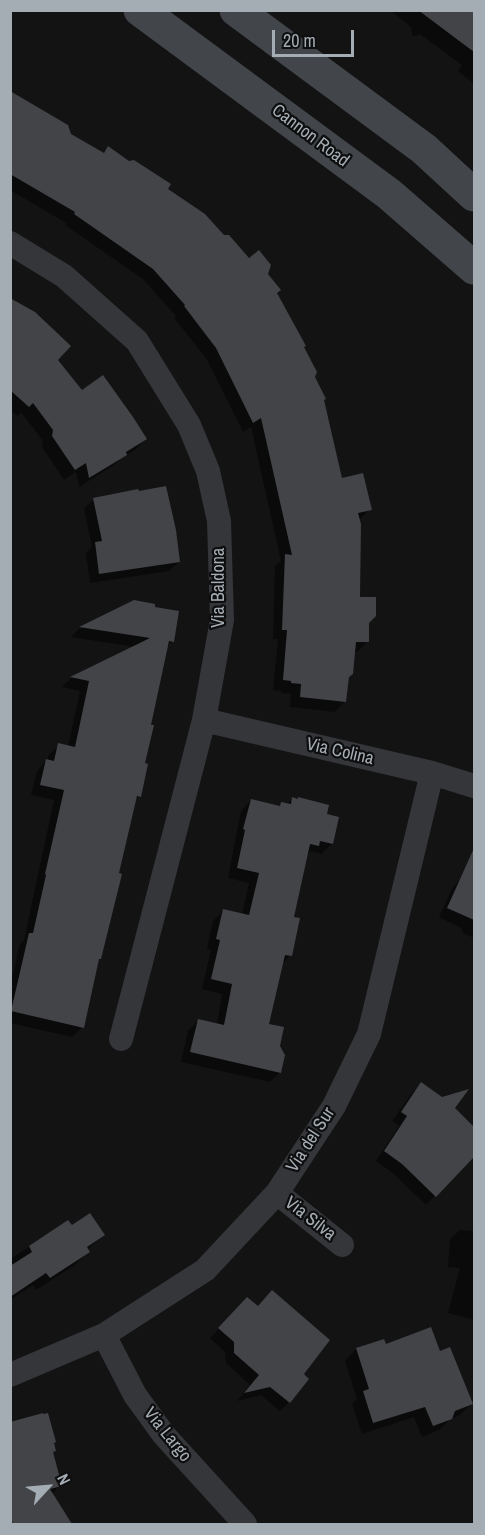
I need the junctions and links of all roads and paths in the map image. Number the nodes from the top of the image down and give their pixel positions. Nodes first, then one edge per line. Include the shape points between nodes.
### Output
1 (140, 10) edge
2 (236, 10) edge
3 (474, 195) edge
4 (10, 243) edge
5 (474, 268) edge
6 (204, 720) junction
7 (432, 773) junction
8 (474, 786) edge
9 (121, 1039) dead end
10 (277, 1193) junction
11 (342, 1245) dead end
12 (104, 1335) junction
13 (10, 1375) edge
14 (245, 1524) edge

1 - 5 main road, Cannon Road via 388,195
2 - 3 main road via 424,149
4 - 6 street, Via Baldona via 64,276 136,341 189,425 208,471 219,521 222,620
6 - 7 street, Via Colina
6 - 9 street, Via Baldona
7 - 8 street, Via Colina
7 - 10 street, Via del Sur via 369,1034 334,1106
10 - 11 street, Via Silva
10 - 12 street, Via del Sur via 205,1270
12 - 13 street, Via del Sur
12 - 14 street, Via Largo via 135,1395 164,1435

